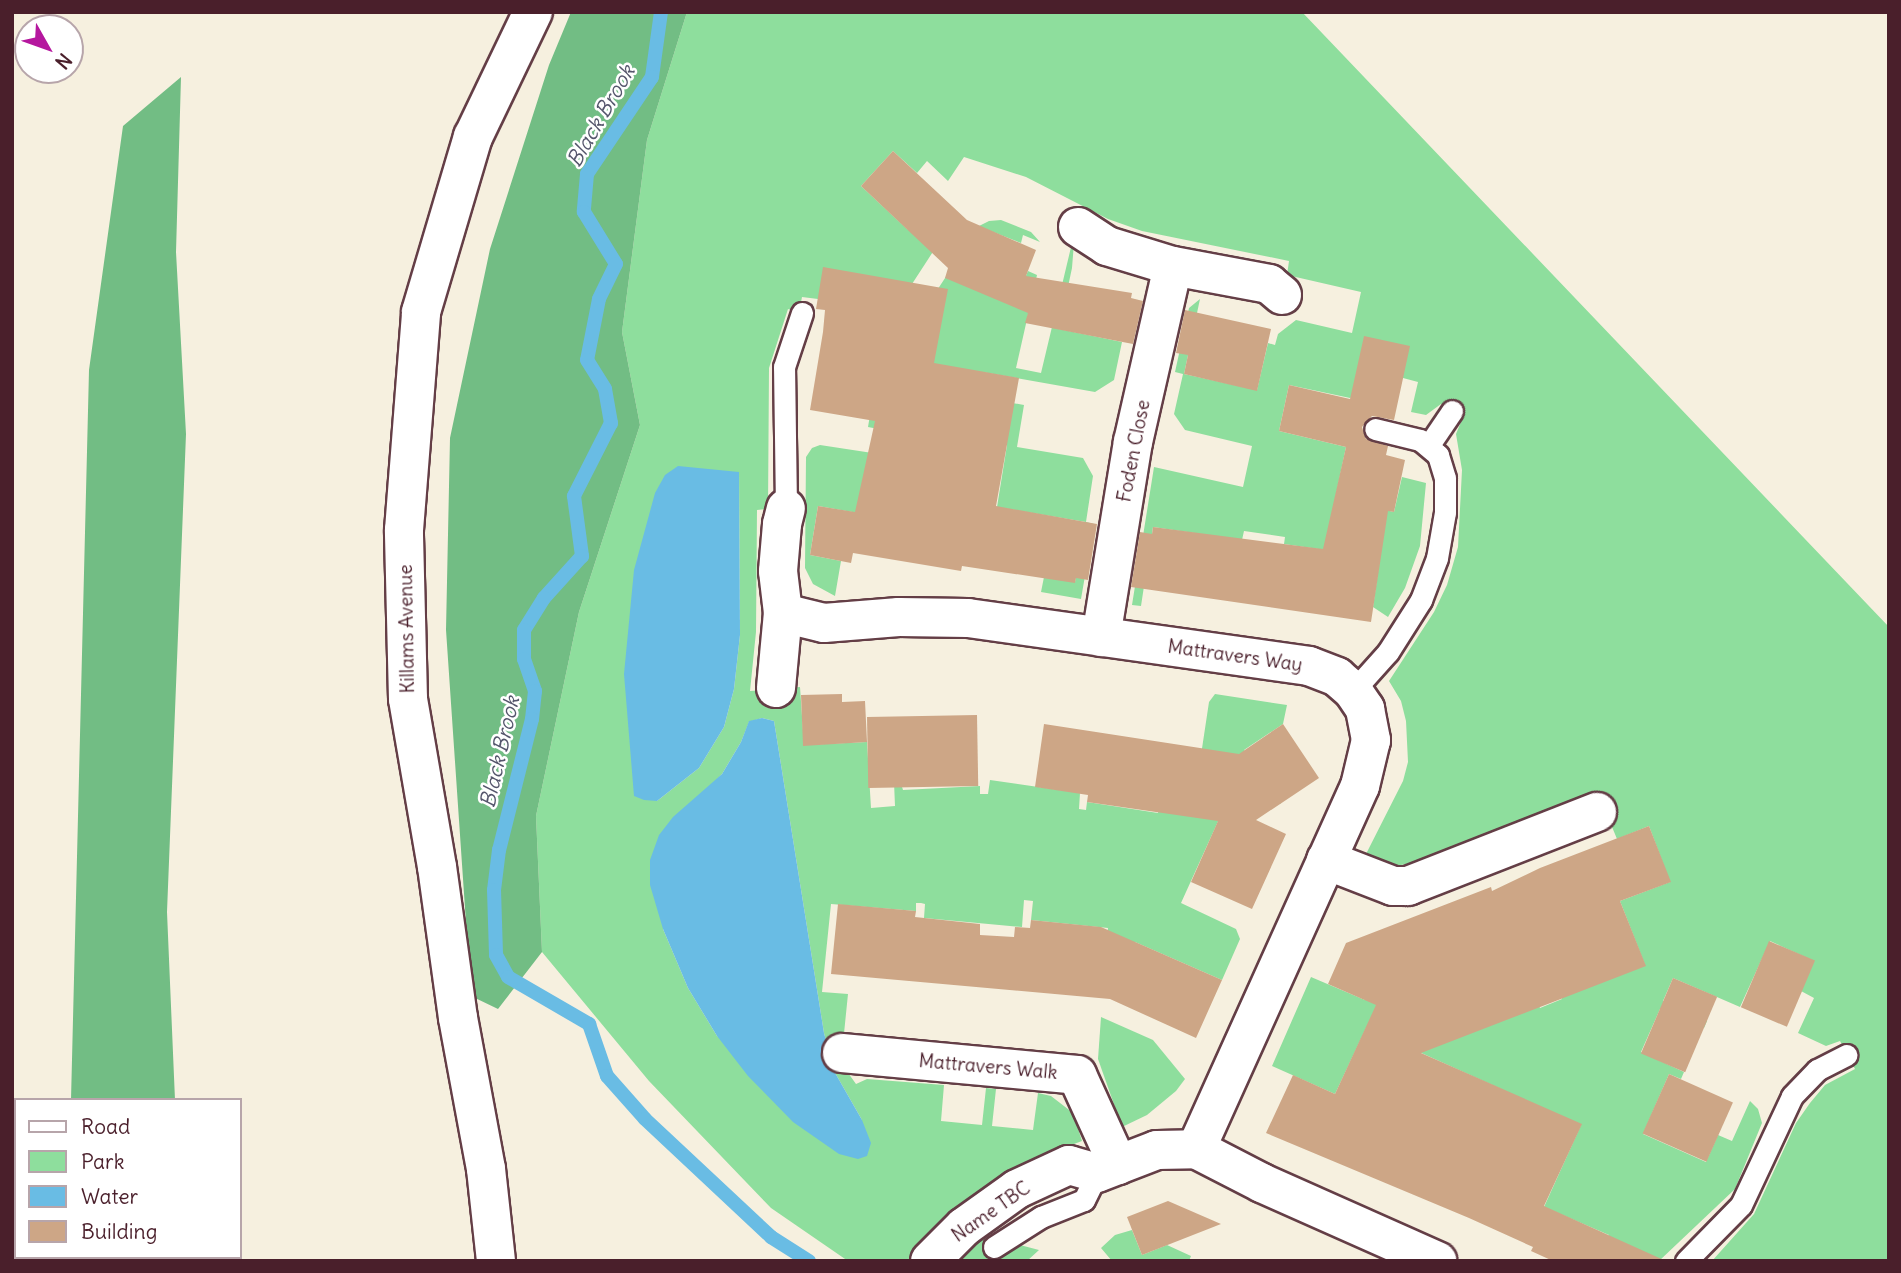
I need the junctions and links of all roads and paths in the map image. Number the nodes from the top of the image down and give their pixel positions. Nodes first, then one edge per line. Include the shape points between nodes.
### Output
1 (533, 12) edge
2 (1078, 228) dead end
3 (1173, 266) junction
4 (1282, 295) dead end
5 (802, 313) dead end
6 (1452, 411) dead end
7 (1375, 429) dead end
8 (1429, 445) junction
9 (786, 508) joint
10 (783, 613) junction
11 (1101, 637) junction
12 (776, 688) dead end
13 (1353, 691) junction
14 (1597, 812) dead end
15 (1326, 860) junction
16 (842, 1053) dead end
17 (1846, 1055) dead end
18 (1196, 1149) junction
19 (1107, 1169) junction
20 (994, 1247) dead end
21 (496, 1261) edge
22 (930, 1261) edge
23 (1437, 1261) edge
24 (1686, 1261) edge

1 - 21 street, Killams Avenue via 473,137 421,312 404,530 408,699 486,1169
2 - 3 street via 1107,246
3 - 4 street via 1269,284
3 - 11 street, Foden Close via 1133,442
5 - 9 lane via 784,367
6 - 8 lane
7 - 8 lane
8 - 13 lane via 1438,455 1445,478 1437,558 1412,616
9 - 10 street via 778,571
10 - 11 street, Mattravers Way via 824,624 955,616
10 - 12 street
11 - 13 street, Mattravers Way via 1309,666 1337,677
13 - 15 street, Mattravers Way via 1369,722 1368,760
14 - 15 street via 1408,886 1392,886
15 - 18 street, Mattravers Way
16 - 19 street, Mattravers Walk via 1077,1075
17 - 24 lane via 1817,1070 1792,1096 1741,1205
18 - 19 street via 1157,1150
18 - 23 street
19 - 20 lane via 1084,1200 1041,1217
19 - 22 street, Name TBC via 1069,1165 1017,1189 964,1227

